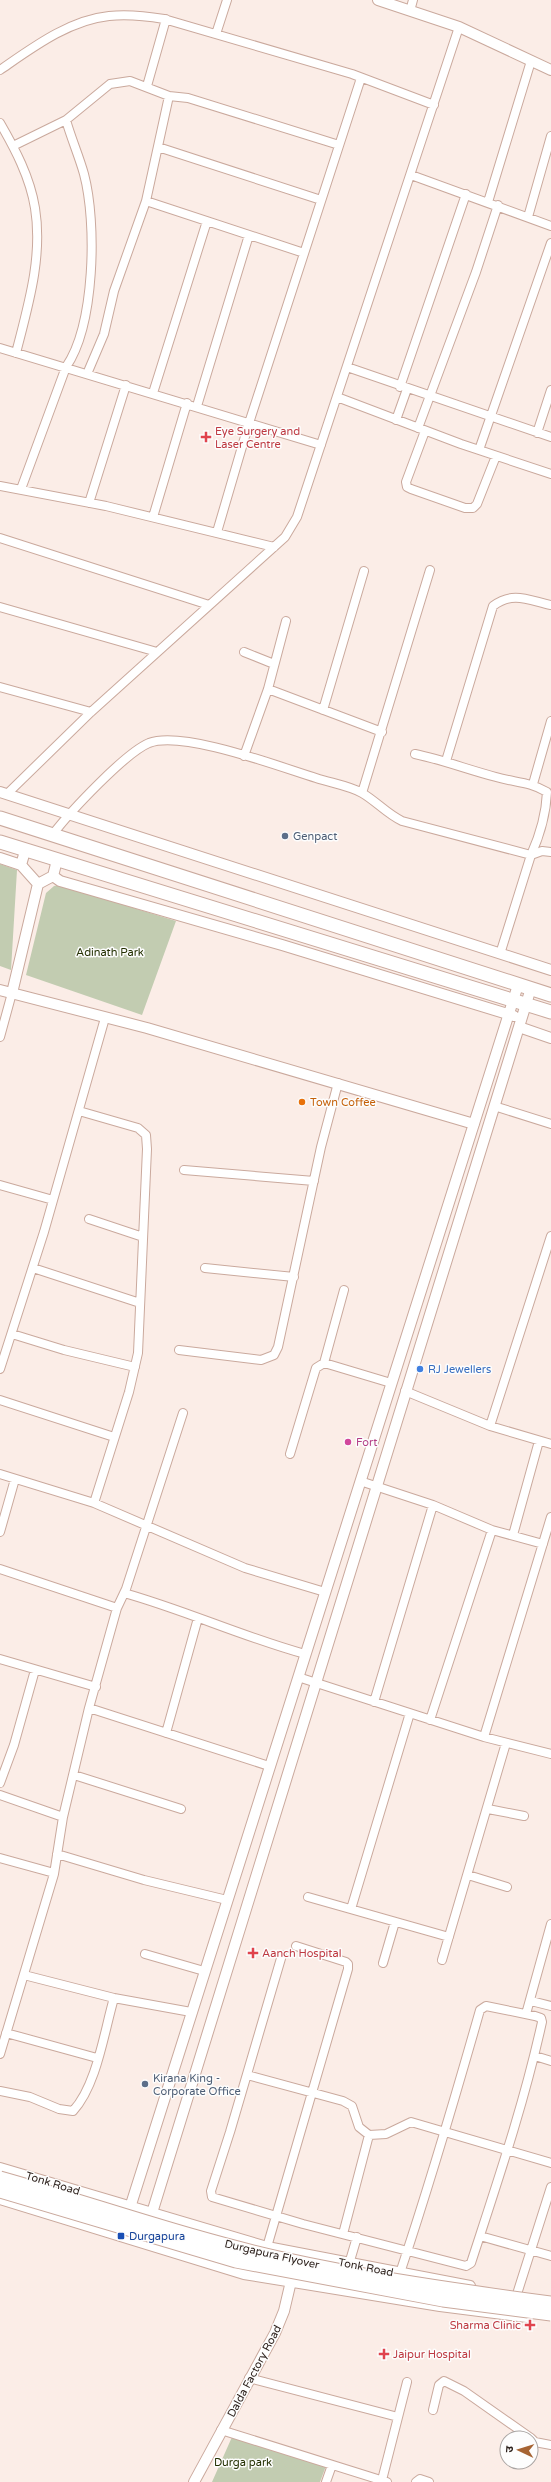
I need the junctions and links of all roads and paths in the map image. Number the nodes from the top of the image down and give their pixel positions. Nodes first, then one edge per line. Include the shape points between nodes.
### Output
1 (227, 0) edge
2 (378, 0) edge
3 (413, 0) edge
4 (410, 10) junction
5 (166, 20) junction
6 (458, 27) junction
7 (216, 34) junction
8 (531, 61) junction
9 (550, 67) edge
10 (0, 70) edge
11 (360, 78) junction
12 (147, 86) junction
13 (170, 96) junction
14 (434, 106) junction
15 (66, 120) junction
16 (0, 123) edge
17 (551, 136) edge
18 (339, 145) junction
19 (13, 146) junction
20 (158, 147) junction
21 (411, 175) junction
22 (466, 194) junction
23 (321, 200) junction
24 (146, 201) junction
25 (488, 202) junction
26 (498, 205) junction
27 (528, 217) junction
28 (207, 221) junction
29 (551, 226) edge
30 (249, 235) junction
31 (551, 243) edge
32 (304, 253) junction
33 (0, 348) edge
34 (16, 353) junction
35 (66, 367) junction
36 (347, 367) junction
37 (87, 374) junction
38 (126, 385) junction
39 (403, 388) junction
40 (551, 390) edge
41 (153, 393) junction
42 (430, 394) junction
43 (337, 397) junction
44 (187, 403) junction
45 (197, 406) junction
46 (490, 418) junction
47 (396, 420) junction
48 (249, 423) junction
49 (421, 429) junction
50 (537, 433) junction
51 (551, 437) edge
52 (321, 445) junction
53 (479, 450) junction
54 (496, 456) junction
55 (551, 474) edge
56 (0, 486) edge
57 (21, 489) junction
58 (89, 503) junction
59 (153, 517) junction
60 (217, 532) junction
61 (0, 538) edge
62 (274, 547) junction
63 (430, 570) dead end
64 (364, 572) dead end
65 (209, 605) junction
66 (551, 606) edge
67 (0, 607) edge
68 (286, 621) dead end
69 (157, 652) junction
70 (244, 652) dead end
71 (274, 664) junction
72 (0, 687) edge
73 (268, 689) junction
74 (323, 710) junction
75 (91, 712) junction
76 (551, 721) edge
77 (382, 732) junction
78 (415, 754) dead end
79 (244, 756) junction
80 (446, 761) junction
81 (534, 784) junction
82 (3, 793) edge
83 (362, 793) junction
84 (69, 813) junction
85 (0, 818) edge
86 (53, 834) junction
87 (0, 842) edge
88 (26, 851) junction
89 (551, 852) edge
90 (530, 855) junction
91 (2, 858) edge
92 (57, 860) junction
93 (21, 865) junction
94 (53, 876) junction
95 (38, 884) junction
96 (500, 954) junction
97 (551, 970) edge
98 (524, 986) junction
99 (0, 990) edge
100 (12, 993) junction
101 (551, 995) edge
102 (513, 1000) junction
103 (526, 1004) junction
104 (551, 1012) edge
105 (509, 1014) junction
106 (105, 1018) junction
107 (520, 1023) junction
108 (0, 1037) edge
109 (551, 1038) edge
110 (338, 1083) junction
111 (494, 1106) junction
112 (79, 1111) junction
113 (474, 1124) junction
114 (551, 1124) edge
115 (184, 1170) dead end
116 (314, 1182) junction
117 (0, 1185) edge
118 (53, 1200) junction
119 (89, 1219) dead end
120 (551, 1236) edge
121 (143, 1237) junction
122 (33, 1268) junction
123 (205, 1268) dead end
124 (294, 1277) junction
125 (344, 1290) dead end
126 (140, 1303) junction
127 (12, 1334) junction
128 (179, 1350) dead end
129 (324, 1363) junction
130 (135, 1367) junction
131 (0, 1369) edge
132 (391, 1383) junction
133 (406, 1391) junction
134 (0, 1400) edge
135 (182, 1413) dead end
136 (490, 1426) junction
137 (114, 1437) junction
138 (539, 1441) junction
139 (551, 1444) edge
140 (290, 1454) dead end
141 (0, 1474) edge
142 (15, 1479) junction
143 (360, 1481) junction
144 (376, 1487) junction
145 (94, 1503) junction
146 (433, 1505) junction
147 (551, 1517) edge
148 (147, 1525) junction
149 (492, 1530) junction
150 (0, 1532) edge
151 (513, 1535) junction
152 (544, 1544) junction
153 (0, 1569) edge
154 (325, 1592) junction
155 (124, 1593) junction
156 (116, 1608) junction
157 (198, 1618) junction
158 (305, 1654) junction
159 (0, 1659) edge
160 (35, 1670) junction
161 (298, 1677) junction
162 (315, 1683) junction
163 (96, 1687) junction
164 (374, 1702) junction
165 (89, 1708) junction
166 (410, 1713) junction
167 (430, 1720) junction
168 (166, 1733) junction
169 (484, 1737) junction
170 (506, 1743) junction
171 (551, 1754) edge
172 (269, 1766) junction
173 (74, 1775) junction
174 (0, 1783) edge
175 (0, 1795) edge
176 (182, 1809) dead end
177 (488, 1809) junction
178 (524, 1816) dead end
179 (63, 1817) junction
180 (57, 1854) junction
181 (0, 1858) edge
182 (54, 1873) junction
183 (468, 1875) junction
184 (507, 1887) dead end
185 (308, 1897) dead end
186 (227, 1900) junction
187 (351, 1909) junction
188 (395, 1922) junction
189 (551, 1924) edge
190 (449, 1937) junction
191 (296, 1946) dead end
192 (146, 1954) dead end
193 (282, 1955) dead end
194 (442, 1960) dead end
195 (383, 1963) dead end
196 (204, 1971) junction
197 (24, 1975) junction
198 (114, 1998) junction
199 (530, 2001) junction
200 (551, 2006) edge
201 (191, 2012) junction
202 (526, 2014) junction
203 (6, 2032) junction
204 (0, 2054) edge
205 (535, 2056) junction
206 (97, 2058) junction
207 (551, 2060) edge
208 (247, 2075) junction
209 (0, 2091) edge
210 (312, 2092) junction
211 (445, 2133) junction
212 (369, 2135) junction
213 (508, 2151) junction
214 (551, 2163) edge
215 (0, 2168) edge
216 (0, 2178) edge
217 (551, 2187) edge
218 (0, 2191) edge
219 (0, 2199) edge
220 (129, 2206) junction
221 (150, 2213) junction
222 (276, 2215) junction
223 (343, 2234) junction
224 (121, 2236) junction
225 (480, 2236) junction
226 (357, 2237) junction
227 (143, 2242) junction
228 (267, 2247) junction
229 (408, 2250) junction
230 (531, 2251) junction
231 (297, 2253) junction
232 (551, 2256) edge
233 (349, 2264) junction
234 (400, 2273) junction
235 (291, 2283) junction
236 (517, 2294) junction
237 (551, 2298) edge
238 (551, 2303) edge
239 (551, 2314) edge
240 (551, 2320) edge
241 (249, 2378) junction
242 (407, 2382) dead end
243 (433, 2410) dead end
244 (398, 2416) junction
245 (221, 2430) junction
246 (520, 2430) edge
247 (539, 2443) edge
248 (551, 2445) edge
249 (332, 2465) junction
250 (385, 2481) edge
251 (194, 2482) edge
252 (326, 2482) edge
253 (416, 2482) edge
254 (429, 2482) edge

1 - 7 street
2 - 4 street
3 - 4 street
4 - 6 street
5 - 7 street
5 - 10 street via 134,15 108,16 74,26 34,47
5 - 12 street
6 - 8 street
6 - 14 street
7 - 11 street
8 - 9 street
8 - 25 street
11 - 14 street
11 - 18 street
12 - 13 street
12 - 15 street via 130,81 110,84
13 - 18 street via 188,98
13 - 20 street
14 - 21 street
15 - 19 street
15 - 35 street via 84,174 89,201 91,258 88,296 81,328 73,356
16 - 19 street
17 - 27 street
18 - 23 street
19 - 34 street via 29,185 35,208 37,253 33,284
20 - 23 street
20 - 24 street
21 - 22 street
21 - 36 street
22 - 25 street
22 - 39 street
23 - 32 street
24 - 28 street
24 - 37 street via 114,291 104,334
25 - 26 street
26 - 27 street
26 - 42 street
27 - 29 street
28 - 30 street
28 - 41 street
30 - 32 street
30 - 45 street
31 - 46 street
32 - 48 street
33 - 34 street
34 - 35 street
35 - 37 street
35 - 57 street
36 - 39 street
36 - 43 street
37 - 38 street
38 - 41 street
38 - 58 street
39 - 42 street
39 - 47 street
40 - 50 street
41 - 44 street
42 - 46 street
42 - 49 street
43 - 47 street
43 - 52 street
44 - 45 street
44 - 59 street
45 - 48 street
46 - 50 street
46 - 53 street
47 - 49 street
48 - 52 street
48 - 60 street
49 - 53 street
49 - 54 street via 406,482 407,487 411,489 465,508 473,508 477,504
50 - 51 street
52 - 62 street via 297,517 285,537
53 - 54 street
54 - 55 street
56 - 57 street
57 - 58 street
58 - 59 street
59 - 60 street
60 - 62 street
61 - 65 street
62 - 65 street
63 - 77 street
64 - 74 street
65 - 69 street
66 - 80 street via 514,596 503,598 493,606
67 - 69 street
68 - 71 street
69 - 75 street
70 - 71 street
71 - 73 street
72 - 75 street
73 - 74 street
73 - 79 street
74 - 77 street
75 - 82 street
76 - 81 street
77 - 83 street
78 - 80 street
79 - 83 street
79 - 84 street via 182,742 164,740 150,743 136,751
80 - 81 street via 498,778
81 - 90 street via 547,792 539,838
82 - 84 street
83 - 90 street via 388,814 402,821
84 - 86 street
84 - 96 street
85 - 86 main road
86 - 98 main road
87 - 88 main road
88 - 92 main road
88 - 93 street
89 - 90 street via 542,851
90 - 96 street
91 - 93 street
92 - 94 street
92 - 102 main road
93 - 95 street
94 - 95 street
94 - 105 street via 60,881
95 - 100 street
96 - 97 street
98 - 101 main road
98 - 102 street
98 - 103 street
99 - 100 street
100 - 106 street
100 - 108 street
102 - 103 main road
102 - 105 street
103 - 104 main road
103 - 107 street
105 - 107 street
105 - 113 street
106 - 110 street
106 - 112 street
107 - 109 street
107 - 111 street
110 - 113 street
110 - 116 street
111 - 114 street
111 - 133 street
112 - 118 street
112 - 121 street via 138,1128 146,1135
113 - 132 street
115 - 116 street
116 - 124 street
117 - 118 street
118 - 122 street
119 - 121 street
120 - 136 street
121 - 126 street
122 - 126 street
122 - 127 street
123 - 124 street
124 - 128 street via 274,1355 261,1360
125 - 129 street
126 - 130 street
127 - 130 street
127 - 131 street
129 - 132 street
129 - 140 street via 316,1368 309,1385
130 - 137 street
132 - 143 street
133 - 136 street
133 - 144 street
134 - 137 street
135 - 148 street
136 - 138 street
137 - 145 street
138 - 139 street
138 - 151 street
141 - 142 street
142 - 145 street
142 - 150 street
143 - 144 street
143 - 154 street
144 - 146 street
144 - 162 street
145 - 148 street
146 - 149 street
146 - 164 street
147 - 152 street
148 - 154 street via 245,1568
148 - 155 street
149 - 151 street
149 - 167 street
151 - 152 street
152 - 169 street
153 - 156 street
154 - 158 street
155 - 156 street
155 - 157 street via 160,1602
156 - 163 street
157 - 158 street
157 - 168 street
158 - 161 street
159 - 160 street
160 - 163 street
160 - 174 street via 14,1745
161 - 162 street
161 - 172 street
162 - 164 street
162 - 221 street
163 - 165 street
164 - 166 street
165 - 168 street
165 - 173 street
166 - 167 street
166 - 187 street
167 - 169 street
168 - 172 street
169 - 170 street
170 - 171 street
170 - 177 street
172 - 186 street
173 - 176 street
173 - 179 street
175 - 179 street
177 - 178 street
177 - 183 street
179 - 180 street
180 - 182 street
180 - 186 street via 144,1880
181 - 182 street
182 - 197 street
183 - 184 street
183 - 190 street
185 - 187 street
186 - 196 street
187 - 188 street
188 - 190 street
188 - 195 street
189 - 199 street
190 - 194 street
191 - 210 street via 348,1964
192 - 196 street
193 - 208 street
196 - 201 street
197 - 198 street
197 - 203 street
198 - 201 street
198 - 206 street
199 - 200 street
199 - 202 street
201 - 220 street
202 - 205 street via 541,2018 542,2022
202 - 211 street via 486,2006 480,2010
203 - 204 street
203 - 206 street
205 - 207 street
205 - 213 street
206 - 209 street via 83,2101 73,2111 59,2109 30,2097
208 - 210 street
208 - 222 street via 211,2195 217,2199
210 - 212 street via 352,2106 359,2127
210 - 222 street
211 - 212 street via 411,2122 386,2134
211 - 213 street
211 - 229 street
212 - 223 street
213 - 214 street
213 - 225 street
215 - 220 street, Tonk Road
216 - 238 main road, Durgapura Flyover, bridge via 279,2258 410,2283
217 - 230 street
218 - 239 main road, Durgapura Flyover, bridge via 236,2261 421,2296
219 - 224 street
220 - 221 street, Tonk Road
220 - 224 street
221 - 227 street
221 - 228 street, Tonk Road
222 - 223 street
222 - 228 street
223 - 226 street
224 - 227 street
225 - 229 street via 471,2263 466,2266
225 - 230 street
226 - 229 street
226 - 233 street
227 - 235 street via 210,2265
228 - 231 street, Tonk Road
229 - 234 street
230 - 232 street
230 - 236 street
231 - 233 street, Tonk Road
231 - 235 street, Dalda Factory Road
233 - 234 street, Tonk Road
234 - 236 street, Tonk Road
235 - 240 street
235 - 241 street, Dalda Factory Road via 276,2333
236 - 237 street, Tonk Road
241 - 244 street
241 - 245 street, Dalda Factory Road
242 - 244 street
243 - 246 street via 438,2385 444,2381 464,2391
244 - 250 street
245 - 249 street
245 - 251 street, Dalda Factory Road
247 - 248 street
249 - 250 street
249 - 252 street
253 - 254 street via 420,2479

